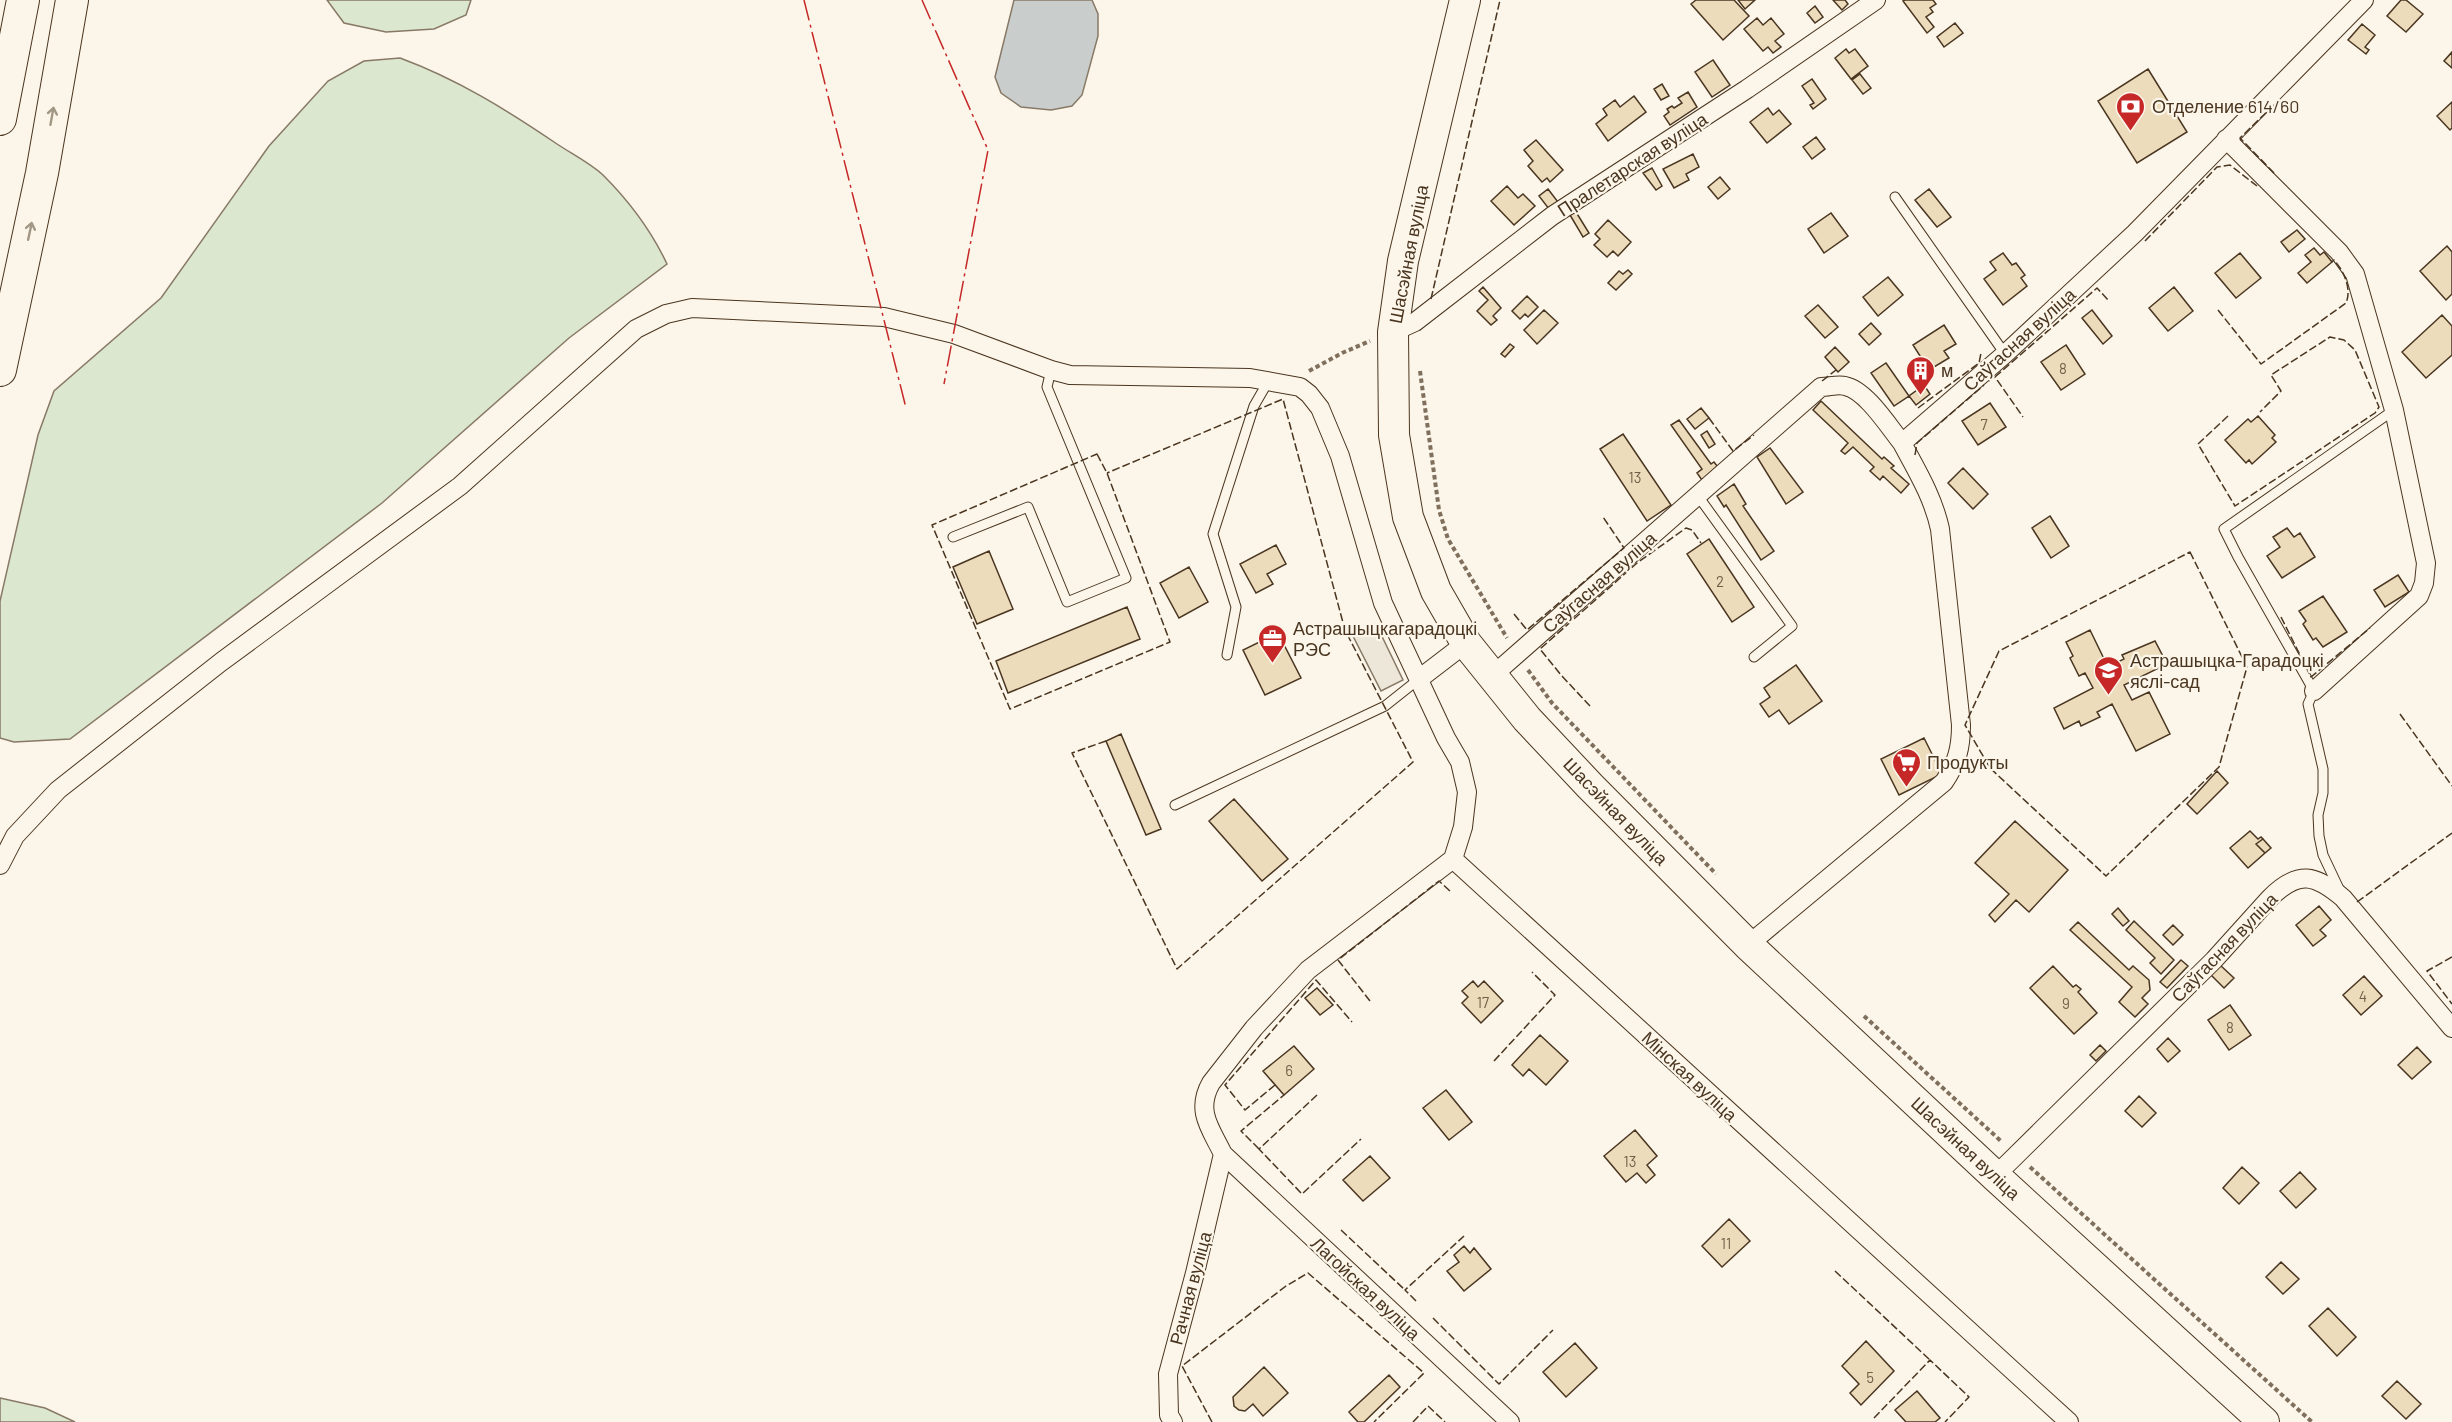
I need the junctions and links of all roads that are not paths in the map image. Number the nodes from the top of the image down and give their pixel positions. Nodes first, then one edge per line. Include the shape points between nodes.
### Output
1 (23, 0) edge
2 (72, 0) edge
3 (1465, 0) edge
4 (1876, 0) edge
5 (2364, 0) edge
6 (0, 119) edge
7 (2226, 139) junction
8 (1895, 197) dead end
9 (1393, 332) junction
10 (2005, 354) junction
11 (0, 370) edge
12 (1051, 370) junction
13 (1278, 382) junction
14 (2394, 410) junction
15 (1902, 443) junction
16 (1698, 496) junction
17 (953, 537) dead end
18 (1466, 643) junction
19 (1227, 655) dead end
20 (1754, 657) dead end
21 (1492, 676) junction
22 (1419, 679) junction
23 (2314, 691) junction
24 (1175, 805) dead end
25 (1453, 859) junction
26 (0, 865) edge
27 (2343, 898) junction
28 (1748, 945) junction
29 (2452, 1028) edge
30 (1223, 1154) junction
31 (1995, 1176) junction
32 (1173, 1422) edge
33 (1510, 1422) edge
34 (2069, 1422) edge
35 (2264, 1422) edge

1 - 6 highway
11 -> 2 highway via 42,173
3 - 9 main road, Шасэйная вуліца via 1403,261
4 - 9 street, Пралетарская вуліца via 1552,216 1415,322
5 - 7 street, Саўгасная вуліца
7 - 10 street, Саўгасная вуліца via 2135,233
7 - 14 street via 2349,263
8 - 10 lane
9 - 18 main road, Шасэйная вуліца via 1394,435 1408,517 1436,591
10 - 15 street, Саўгасная вуліца
12 - 13 street via 1086,376 1217,375
12 - 17 lane via 1047,387 1126,578 1067,602 1028,507
12 - 26 street via 954,334 884,317 692,308 666,314 636,329 460,486 221,662 58,790 15,836
13 - 19 lane via 1254,406 1213,534 1236,607
13 - 22 street via 1300,387 1309,394 1328,425 1383,603
14 - 23 street via 2426,563 2424,583 2419,596
14 - 23 lane via 2224,529
15 - 16 street, Саўгасная вуліца via 1856,391 1845,386 1821,387
15 - 28 street via 1928,490 1940,529 1961,748 1955,767 1944,782
16 - 20 lane via 1792,626
16 - 21 street, Саўгасная вуліца
18 - 21 main road, Шасэйная вуліца
18 - 22 street
21 - 28 main road, Шасэйная вуліца via 1590,786
22 - 24 lane via 1385,706
22 - 25 street via 1460,762 1467,792 1463,827
23 - 27 lane via 2308,704 2323,769 2319,836 2323,855
25 - 30 street via 1308,970 1233,1054 1211,1083 1204,1103 1203,1114
25 - 34 street, Мінская вуліца
27 - 29 street, Саўгасная вуліца
27 - 31 street, Саўгасная вуліца via 2327,884 2310,877 2298,878 2278,890 2214,960
28 - 31 main road, Шасэйная вуліца
30 - 32 street, Рачная вуліца via 1168,1374 1169,1415
30 - 33 street, Лагойская вуліца
31 - 35 main road, Шасэйная вуліца

